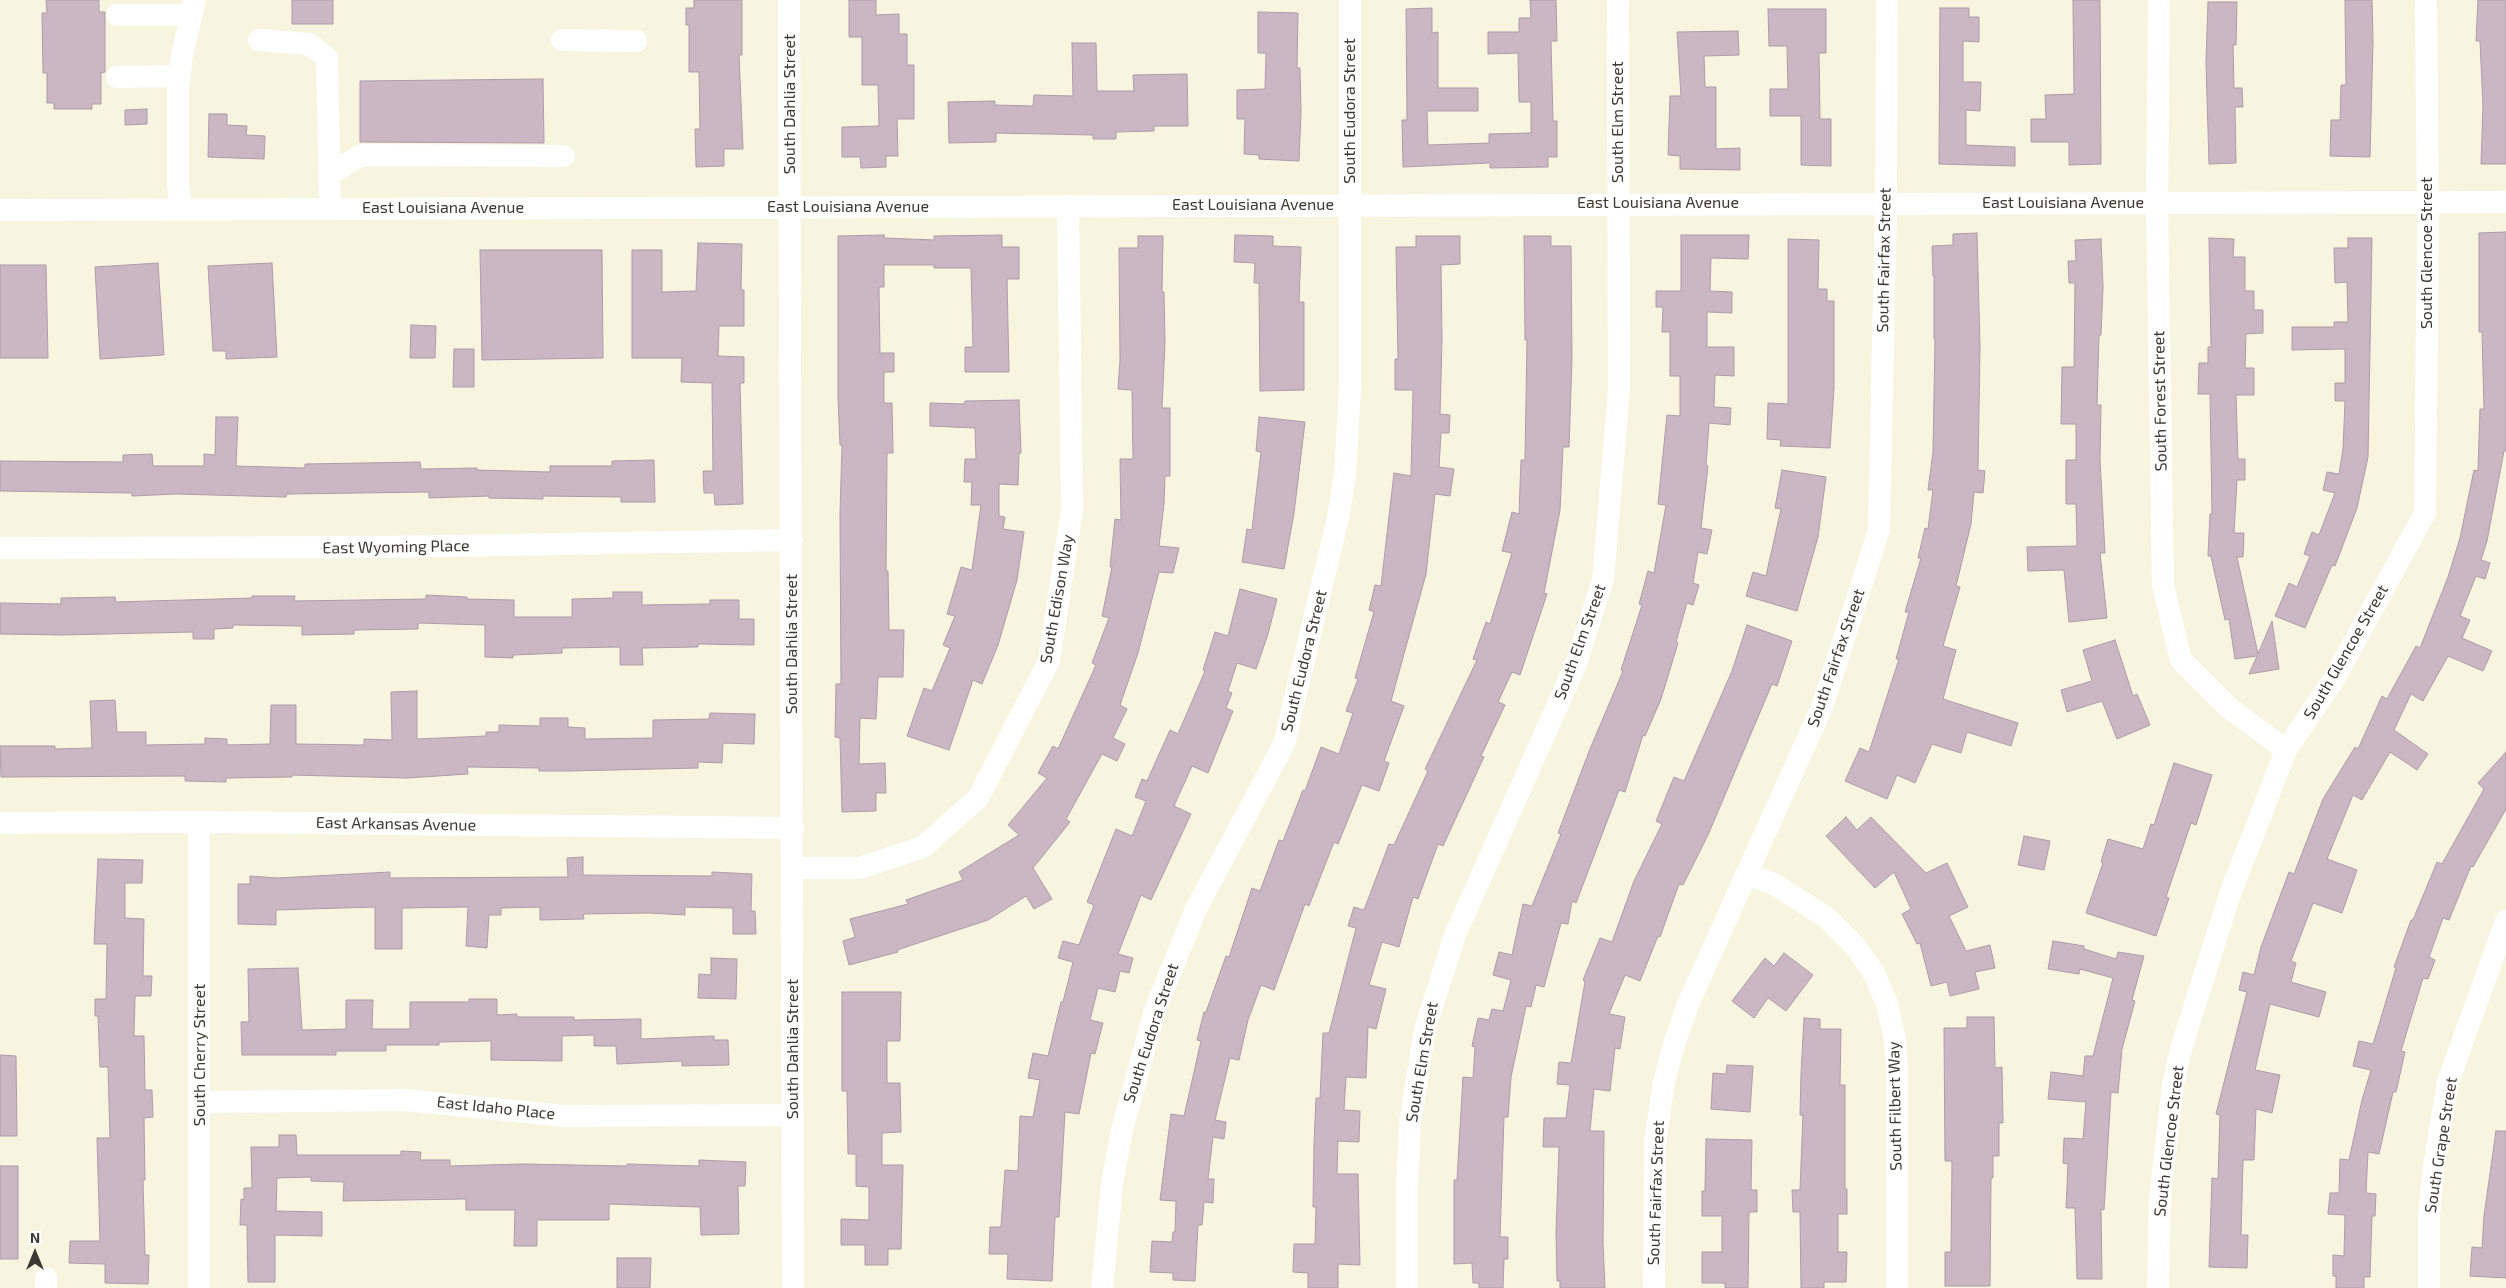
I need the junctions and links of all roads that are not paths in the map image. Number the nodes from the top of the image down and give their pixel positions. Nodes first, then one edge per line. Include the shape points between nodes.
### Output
1 (789, 0) edge
2 (1350, 0) edge
3 (1618, 0) edge
4 (1887, 0) edge
5 (2159, 0) edge
6 (2426, 0) edge
7 (193, 8) edge
8 (117, 15) dead end
9 (259, 40) dead end
10 (562, 40) dead end
11 (636, 40) dead end
12 (180, 76) junction
13 (117, 77) dead end
14 (564, 156) dead end
15 (330, 174) junction
16 (1886, 202) junction
17 (2428, 202) junction
18 (2506, 202) edge
19 (2157, 203) junction
20 (1618, 204) junction
21 (1350, 205) junction
22 (1068, 206) junction
23 (790, 207) junction
24 (330, 208) junction
25 (181, 209) junction
26 (0, 210) edge
27 (792, 540) junction
28 (0, 548) edge
29 (2286, 750) junction
30 (199, 822) junction
31 (0, 823) edge
32 (793, 828) junction
33 (793, 868) junction
34 (1746, 874) junction
35 (2506, 921) edge
36 (200, 1102) junction
37 (792, 1115) junction
38 (199, 1288) edge
39 (793, 1288) edge
40 (1102, 1288) edge
41 (1407, 1288) edge
42 (1654, 1288) edge
43 (1897, 1288) edge
44 (2158, 1288) edge
45 (2429, 1288) edge

1 - 23 street, South Dahlia Street
2 - 21 street, South Eudora Street
3 - 20 street, South Elm Street
4 - 16 street, South Fairfax Street
5 - 19 street, South Forest Street
6 - 17 street, South Glencoe Street
7 - 8 street
7 - 12 street
9 - 15 street via 309,44 327,58
10 - 11 street
12 - 13 street
12 - 25 street via 178,175
14 - 15 street via 361,155
15 - 24 street
16 - 19 street, East Louisiana Avenue
16 - 20 street, East Louisiana Avenue
16 - 34 street, South Fairfax Street via 1879,530 1822,707
17 - 18 street, East Louisiana Avenue
17 - 19 street, East Louisiana Avenue
17 - 29 street, South Glencoe Street via 2425,513 2334,679
19 - 29 street, South Forest Street via 2163,586 2181,660 2228,707
20 - 21 street, East Louisiana Avenue
20 - 41 street, South Elm Street via 1619,389 1603,580 1576,664 1455,935 1425,1028 1410,1123
21 - 22 street, East Louisiana Avenue
21 - 40 street, South Eudora Street via 1350,388 1338,518 1284,744 1196,909 1155,1010 1122,1130 1112,1184
22 - 23 street, East Louisiana Avenue
22 - 33 street, South Edison Way via 1072,510 1049,661 978,798 923,847 860,868
23 - 24 street, East Louisiana Avenue
23 - 27 street, South Dahlia Street
24 - 25 street, East Louisiana Avenue
25 - 26 street, East Louisiana Avenue
27 - 28 street, East Wyoming Place via 387,547
27 - 32 street, South Dahlia Street
29 - 44 street, South Glencoe Street via 2229,897 2181,1049 2173,1085 2160,1198
30 - 31 street, East Arkansas Avenue
30 - 32 street, East Arkansas Avenue
30 - 36 street, South Cherry Street
32 - 33 street, South Dahlia Street
33 - 37 street, South Dahlia Street
34 - 42 street, South Fairfax Street via 1688,1004 1664,1082 1655,1142
34 - 43 street, South Filbert Way via 1774,884 1828,918 1855,946 1874,973 1887,1004 1895,1039 1897,1070
35 - 45 street, South Grape Street via 2448,1082 2433,1173
36 - 37 street, East Idaho Place via 405,1100 565,1116
36 - 38 street, South Cherry Street
37 - 39 street, South Dahlia Street

